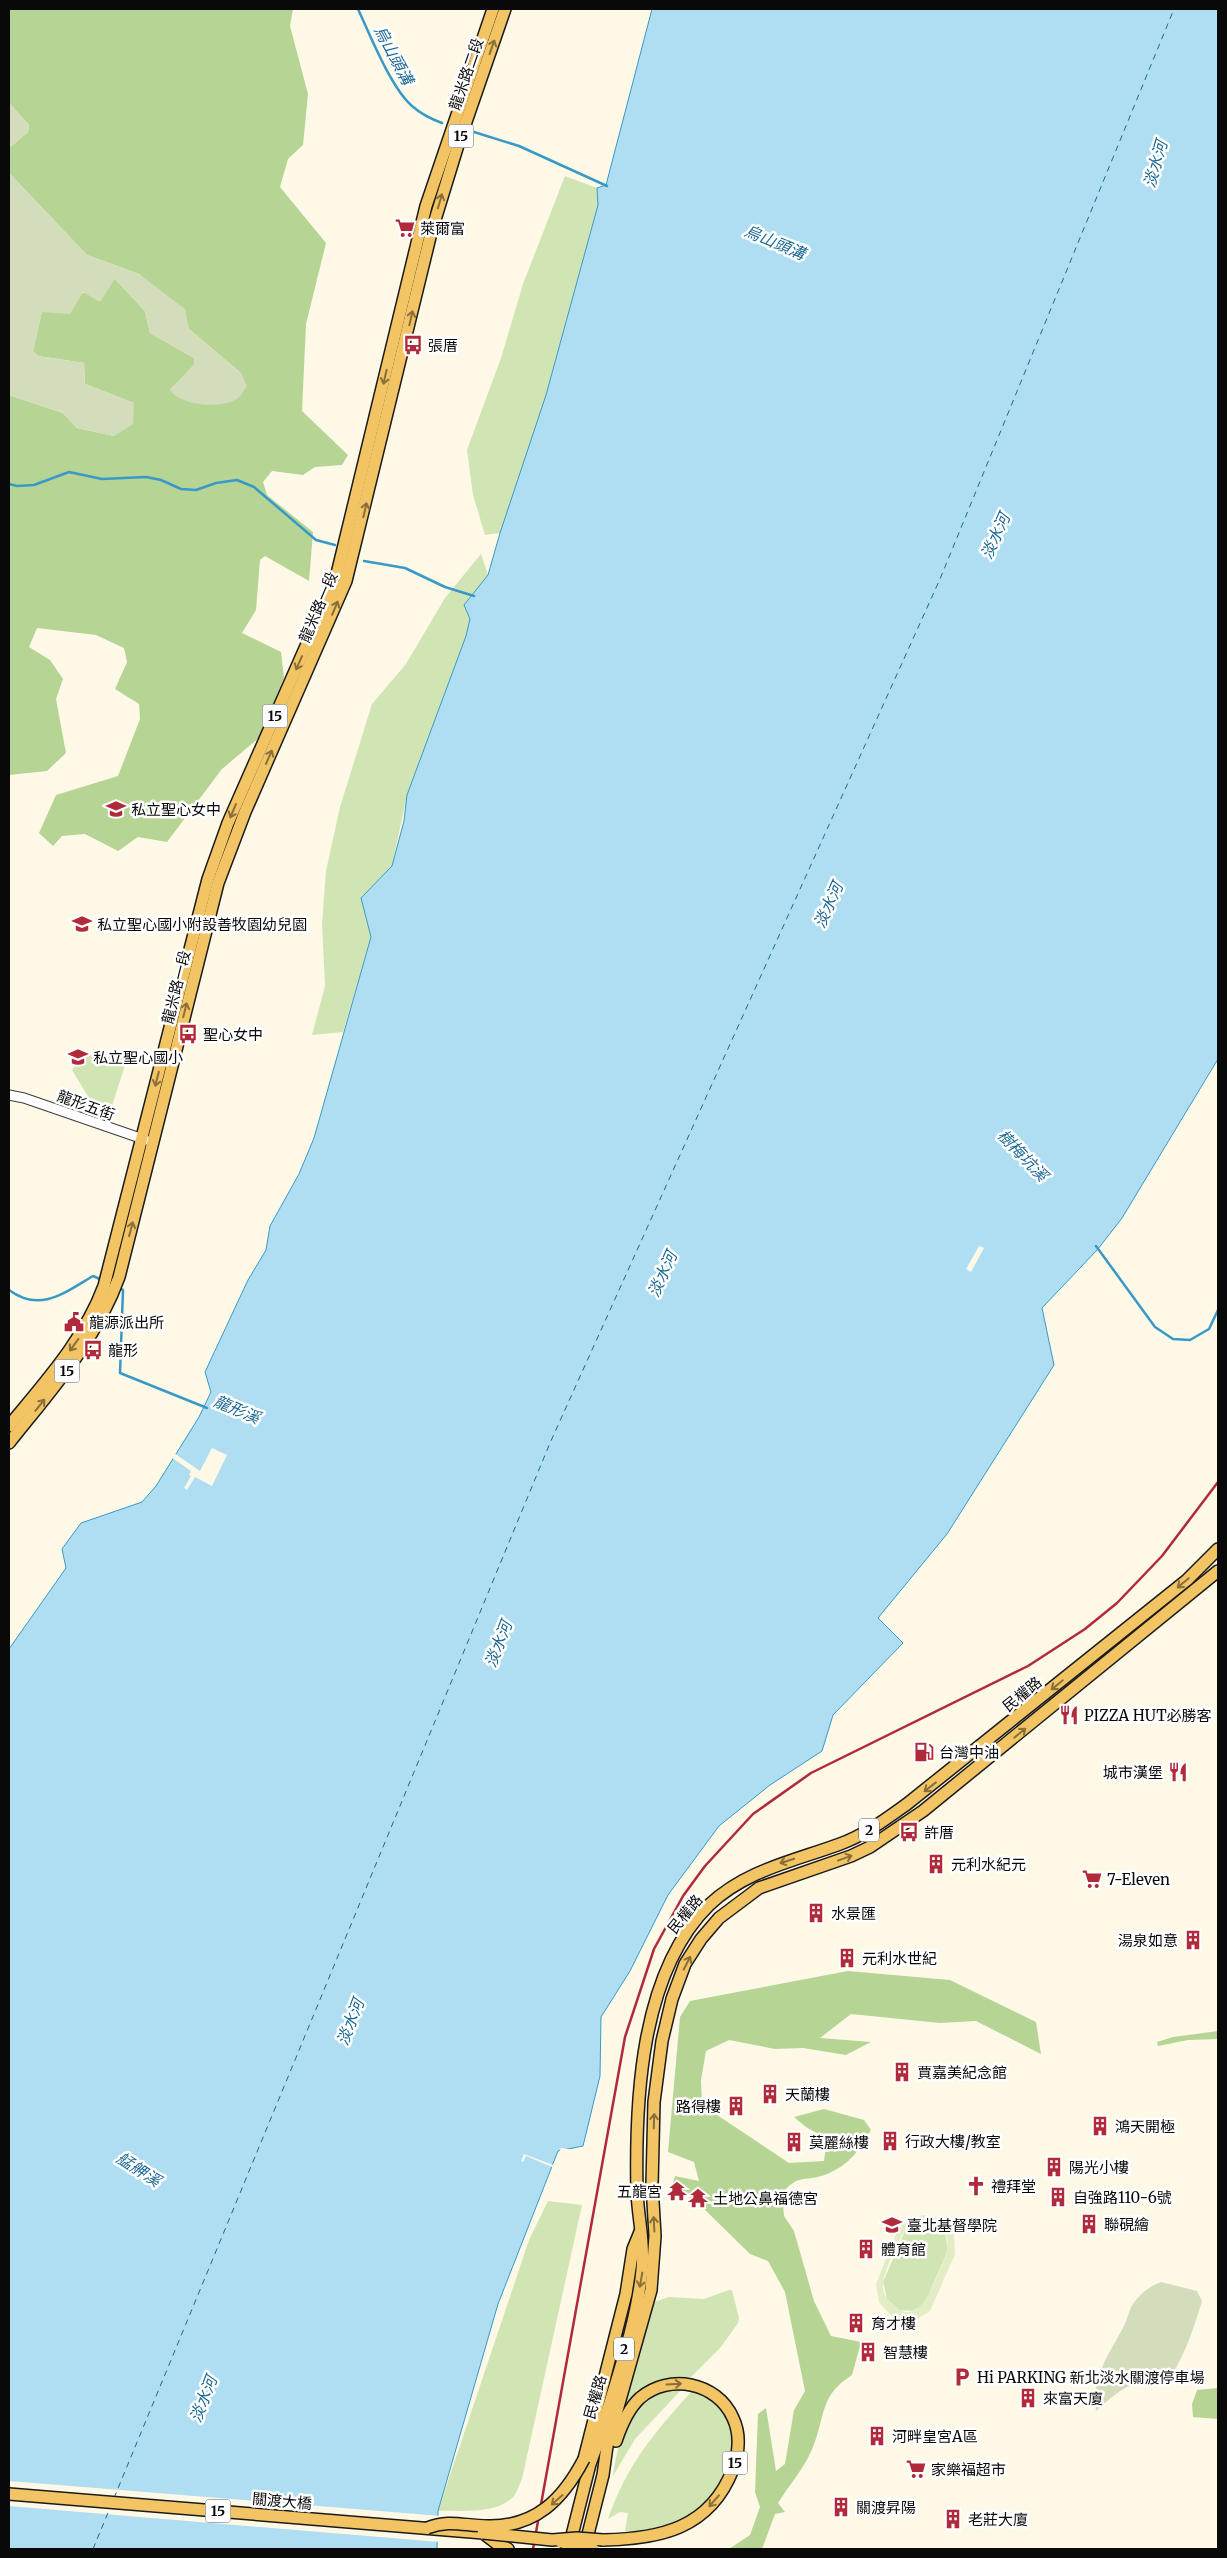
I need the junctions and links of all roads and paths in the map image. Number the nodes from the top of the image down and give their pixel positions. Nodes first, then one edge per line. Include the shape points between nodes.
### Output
1 (493, 9) edge
2 (505, 9) edge
3 (418, 263) junction
4 (9, 1095) edge
5 (148, 1141) junction
6 (100, 1310) junction
7 (9, 1426) edge
8 (9, 1442) edge
9 (1218, 1549) edge
10 (1218, 1571) edge
11 (640, 2232) junction
12 (603, 2475) junction
13 (9, 2494) edge
14 (427, 2528) junction
15 (483, 2533) junction
16 (552, 2540) junction
17 (570, 2544) edge
18 (588, 2547) edge
19 (508, 2549) edge

1 - 3 main road, 龍米路二段 / 15 via 437,173
3 -> 2 main road, 龍米路二段 / 15
3 - 5 main road, 龍米路一段 / 15 via 336,578 243,788 213,881
4 - 5 street, 龍形五街
5 - 6 main road, 龍米路一段 / 15 via 114,1274
6 -> 7 main road, 龍米路一段 / 15
8 -> 6 main road, 龍米路一段 / 15 via 83,1350
9 -> 11 main road, 民權路 / 2 via 1187,1580 907,1804 865,1833 751,1875 709,1905 693,1923 670,1961 660,1986 644,2060 636,2160
12 -> 10 main road, 民權路 / 2 via 607,2446 651,2290 655,2236 652,2185 654,2102 662,2041 685,1964 701,1938 719,1918 759,1888 851,1856 923,1811
11 -> 14 main road, bridge via 633,2249 626,2294 584,2459 563,2494 544,2510 517,2522 490,2526 442,2522
11 -> 17 main road, 民權路 / 2 via 644,2251 634,2314
12 -> 16 main road, 關渡大橋 / 15, bridge via 621,2427 633,2406 658,2386 674,2383 694,2385 710,2392 733,2418 739,2438 738,2455 729,2480 715,2501 697,2517 654,2537
12 - 18 main road, 民權路 / 2
13 - 14 main road, 關渡大橋 / 15
14 - 15 main road, 關渡大橋 / 15
15 - 16 main road, 關渡大橋 / 15, bridge
15 - 19 main road
16 - 18 main road, 關渡大橋 / 15, bridge

